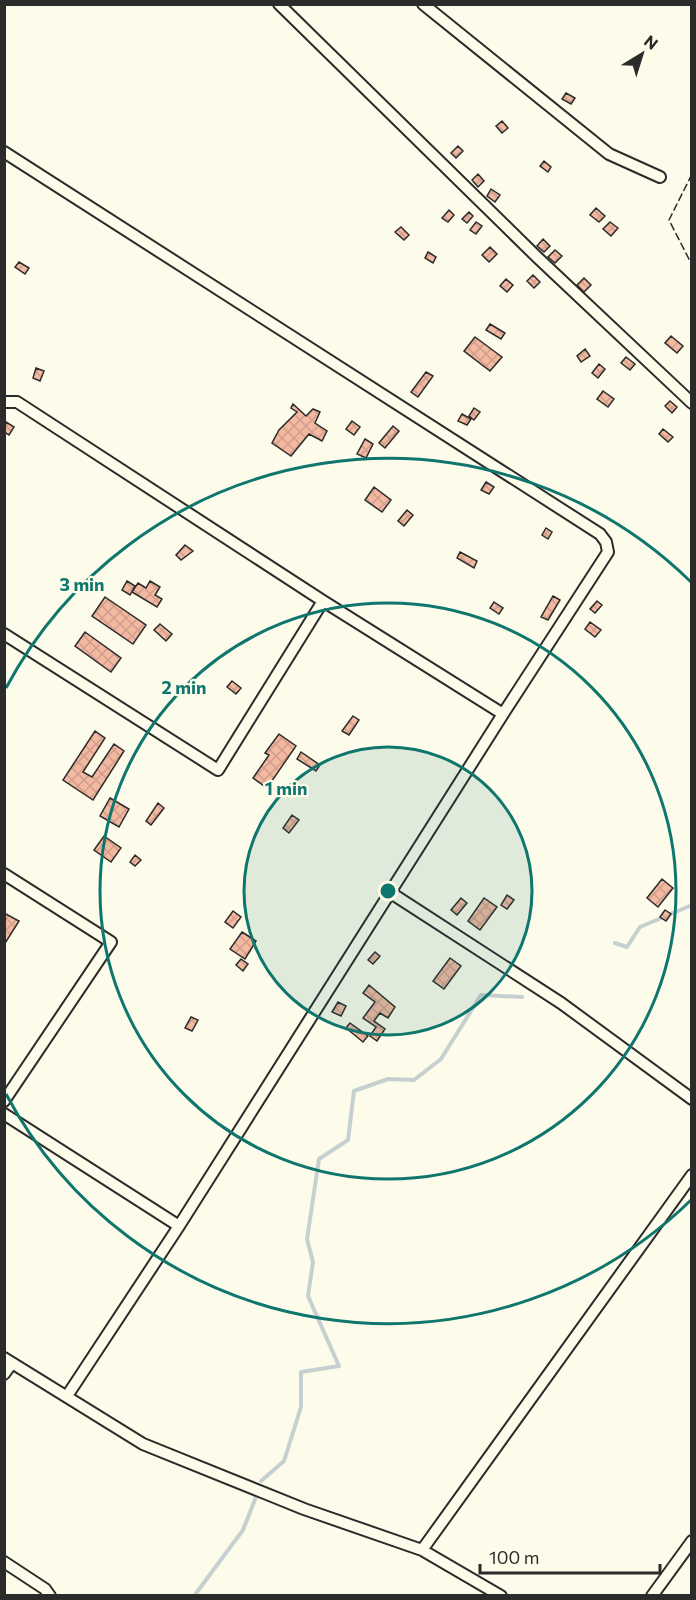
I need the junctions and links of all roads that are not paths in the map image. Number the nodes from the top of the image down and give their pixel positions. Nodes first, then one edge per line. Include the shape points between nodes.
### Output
1 (279, 4) edge
2 (423, 4) edge
3 (4, 152) edge
4 (660, 177) dead end
5 (4, 402) edge
6 (692, 403) edge
7 (323, 601) junction
8 (4, 634) edge
9 (503, 714) junction
10 (4, 874) edge
11 (391, 893) junction
12 (692, 1098) edge
13 (4, 1101) edge
14 (4, 1114) edge
15 (692, 1175) edge
16 (179, 1226) junction
17 (8, 1360) edge
18 (4, 1374) edge
19 (67, 1396) junction
20 (692, 1541) edge
21 (422, 1550) junction
22 (4, 1562) edge
23 (500, 1595) edge
24 (50, 1596) edge
25 (652, 1596) edge

1 - 6 street via 529,250
2 - 4 street via 609,154
3 - 9 street via 600,534 608,552
5 - 7 street via 17,402
7 - 8 street via 218,770
7 - 9 street
9 - 11 street
10 - 13 street via 111,942
11 - 12 street via 561,1003
11 - 16 street
14 - 16 street
15 - 21 street
16 - 19 street
17 - 18 street
17 - 19 street
19 - 21 street via 143,1444 294,1505
20 - 25 street
21 - 23 street
22 - 24 street

